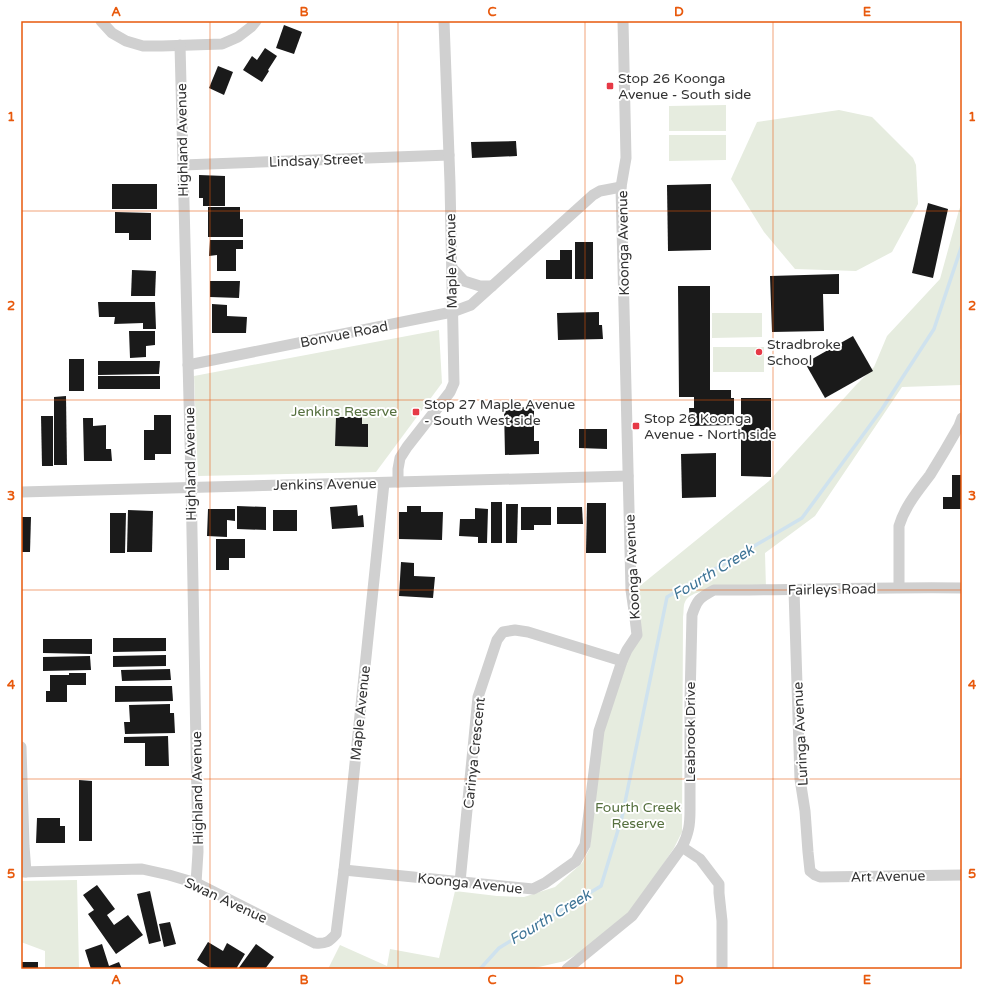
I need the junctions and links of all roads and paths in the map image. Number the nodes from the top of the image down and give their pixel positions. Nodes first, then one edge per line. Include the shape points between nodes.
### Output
1 (101, 21) edge
2 (256, 21) edge
3 (444, 21) edge
4 (623, 21) edge
5 (180, 45) junction
6 (449, 155) junction
7 (183, 165) junction
8 (621, 187) junction
9 (452, 268) junction
10 (492, 286) junction
11 (452, 312) junction
12 (188, 365) junction
13 (961, 424) edge
14 (628, 476) junction
15 (384, 482) junction
16 (398, 482) junction
17 (191, 487) junction
18 (21, 492) edge
19 (899, 587) junction
20 (962, 588) edge
21 (794, 590) junction
22 (704, 596) joint
23 (622, 661) junction
24 (21, 747) edge
25 (682, 847) junction
26 (344, 870) junction
27 (23, 872) edge
28 (815, 875) joint
29 (962, 875) edge
30 (460, 882) junction
31 (196, 884) junction
32 (330, 941) joint
33 (567, 969) edge
34 (722, 969) edge

1 - 5 street via 126,41 143,46
2 - 5 street via 238,37 222,44
3 - 6 street, Maple Avenue
4 - 8 street, Koonga Avenue via 626,158
5 - 7 street, Highland Avenue
6 - 7 street, Lindsay Street
6 - 9 street, Maple Avenue
7 - 12 street, Highland Avenue
8 - 10 street, Bonvue Road via 600,191 594,195
8 - 14 street, Koonga Avenue
9 - 10 street via 464,281 480,286
9 - 11 street, Maple Avenue
10 - 11 street, Bonvue Road via 471,305
11 - 12 street, Bonvue Road
11 - 16 street, Maple Avenue via 454,383 450,392 400,458
12 - 17 street, Highland Avenue
13 - 19 street via 902,518 899,526
14 - 16 street, Jenkins Avenue
14 - 23 street, Koonga Avenue via 632,590 637,635
15 - 16 street, Jenkins Avenue
15 - 17 street, Jenkins Avenue
15 - 26 street, Maple Avenue
17 - 18 street, Jenkins Avenue
17 - 31 street, Highland Avenue via 198,844
19 - 20 street, Fairleys Road
19 - 21 street, Fairleys Road
21 - 22 street, Fairleys Road via 714,590
21 - 28 street, Luringa Avenue via 800,779 810,871
22 - 25 street, Leabrook Drive via 696,603 692,615 690,825
23 - 30 street, Koonga Avenue via 600,731 585,845 576,861 545,884 533,889
23 - 30 street, Carinya Crescent via 528,632 503,632 497,640 478,697
24 - 27 street
25 - 33 street, Leabrook Drive via 632,916
25 - 34 street via 700,859 719,884
26 - 30 street, Koonga Avenue
26 - 32 street, Maple Avenue via 336,934
27 - 31 street, Swan Avenue via 142,869
28 - 29 street, Art Avenue
31 - 32 street, Swan Avenue via 315,943 323,944

